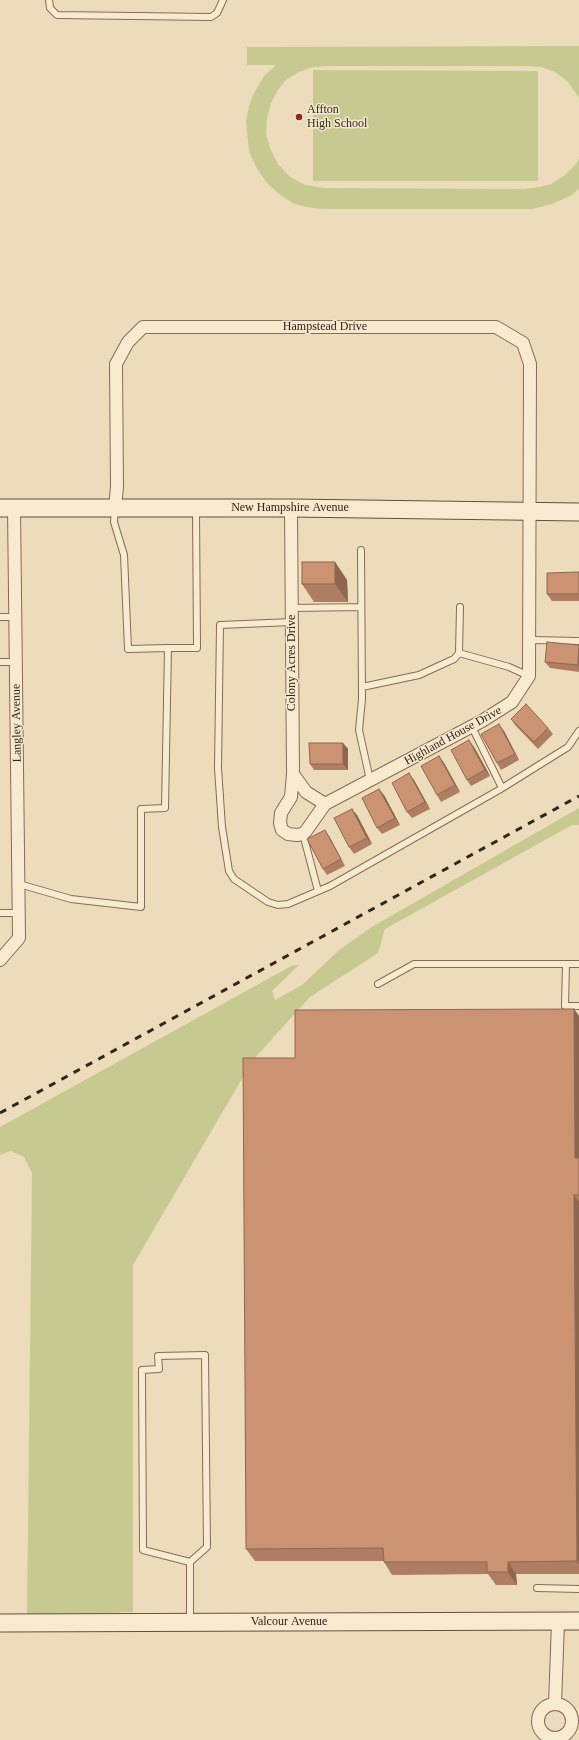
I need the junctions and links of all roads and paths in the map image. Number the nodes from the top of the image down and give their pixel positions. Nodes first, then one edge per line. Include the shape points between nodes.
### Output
1 (49, 0) edge
2 (223, 0) edge
3 (115, 507) junction
4 (196, 507) junction
5 (7, 508) edge
6 (291, 508) junction
7 (529, 512) junction
8 (579, 512) edge
9 (361, 550) dead end
10 (362, 607) junction
11 (460, 607) dead end
12 (292, 608) junction
13 (0, 617) edge
14 (16, 617) junction
15 (292, 622) junction
16 (530, 640) junction
17 (579, 642) edge
18 (168, 648) junction
19 (459, 653) junction
20 (0, 662) edge
21 (16, 662) junction
22 (530, 676) junction
23 (362, 687) junction
24 (472, 727) junction
25 (579, 731) edge
26 (293, 774) junction
27 (370, 780) junction
28 (502, 788) junction
29 (325, 804) junction
30 (303, 834) junction
31 (19, 884) junction
32 (318, 892) junction
33 (0, 913) edge
34 (19, 913) junction
35 (0, 960) edge
36 (566, 964) junction
37 (579, 964) edge
38 (378, 984) dead end
39 (579, 1006) edge
40 (190, 1562) junction
41 (537, 1588) dead end
42 (579, 1589) edge
43 (579, 1621) edge
44 (190, 1622) junction
45 (558, 1622) junction
46 (0, 1623) edge
47 (556, 1704) dead end

1 - 2 lane via 50,8 57,15 211,17 217,13
3 - 4 street, New Hampshire Avenue
3 - 5 street, New Hampshire Avenue
3 - 7 street, Hampstead Drive via 116,364 128,342 143,327 496,327 523,343 530,364
3 - 18 lane via 114,522 124,555 128,649
4 - 6 street, New Hampshire Avenue
4 - 18 lane via 197,648
5 - 14 street, Langley Avenue
6 - 7 street, New Hampshire Avenue
6 - 12 street, Colony Acres Drive
7 - 8 street, New Hampshire Avenue
7 - 16 street
9 - 10 lane
10 - 12 lane
10 - 23 lane
11 - 19 lane
12 - 15 street, Colony Acres Drive
13 - 14 lane
14 - 21 street, Langley Avenue
15 - 26 street, Colony Acres Drive
15 - 32 lane via 220,625 218,768 222,827 229,871 234,879 268,902 278,905 288,904
16 - 17 lane
16 - 22 street
18 - 31 lane via 165,808 141,809 141,907 71,899
19 - 22 lane via 509,667
19 - 23 lane via 454,659 418,675
20 - 21 lane
21 - 31 street, Langley Avenue
22 - 24 street, Highland House Drive via 512,702
23 - 27 lane via 359,730
24 - 27 street, Highland House Drive
24 - 28 lane
25 - 28 lane via 568,747
26 - 29 street via 306,792
26 - 30 street, Colony Acres Drive via 291,797 281,813 280,823 282,830 288,834
27 - 29 street, Highland House Drive
28 - 32 lane
29 - 30 street
30 - 32 lane
31 - 34 street, Langley Avenue
33 - 34 lane
34 - 35 street, Langley Avenue via 19,938
36 - 37 lane
36 - 38 lane via 414,964
36 - 39 lane via 565,1006
40 - 40 lane via 207,1547 206,1355 158,1356 159,1369 142,1370 142,1550
40 - 44 lane
41 - 42 lane
43 - 45 street, Valcour Avenue
44 - 45 street, Valcour Avenue
44 - 46 street, Valcour Avenue
45 - 47 street

